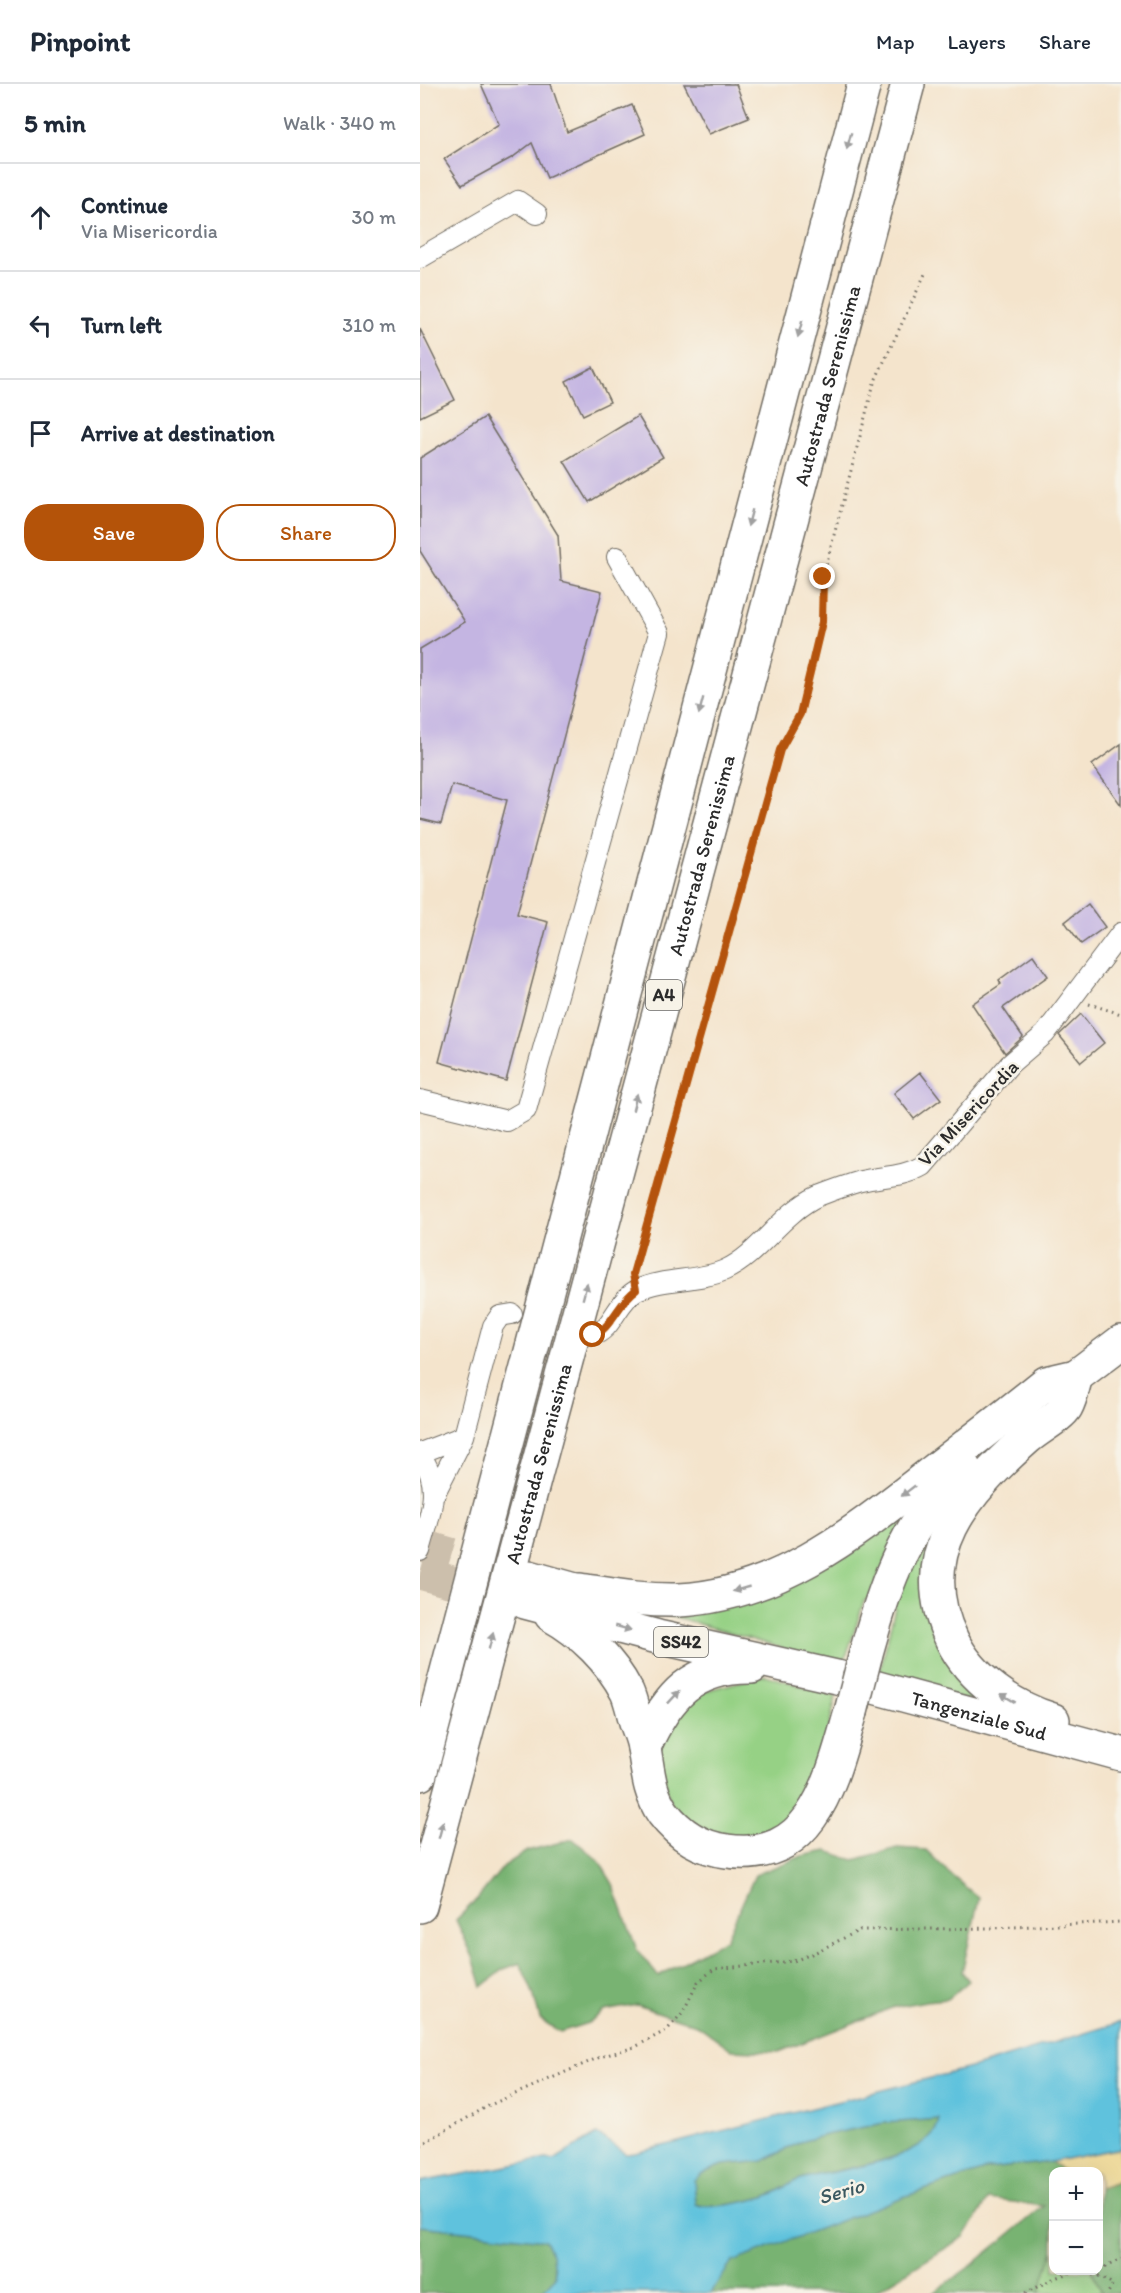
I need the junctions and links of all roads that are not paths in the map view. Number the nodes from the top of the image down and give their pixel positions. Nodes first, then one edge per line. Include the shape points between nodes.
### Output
1 (864, 84) edge
2 (908, 84) edge
3 (537, 214) dead end
4 (420, 258) edge
5 (617, 557) dead end
6 (1121, 933) edge
7 (420, 1100) edge
8 (512, 1314) dead end
9 (593, 1335) dead end
10 (1121, 1342) edge
11 (1076, 1376) junction
12 (464, 1436) junction
13 (420, 1454) edge
14 (435, 1493) junction
15 (420, 1551) edge
16 (527, 1590) junction
17 (580, 1590) junction
18 (837, 1677) junction
19 (1121, 1741) edge
20 (644, 1747) junction
21 (1121, 1754) edge
22 (420, 1774) edge
23 (420, 1906) edge

1 -> 22 highway, Autostrada Serenissima / A4
23 -> 2 highway, Autostrada Serenissima / A4
3 - 4 street via 518,201
5 - 7 street via 659,633 526,1110 507,1121
6 - 9 street, Via Misericordia via 1046,1034 1010,1064 922,1166 818,1196 792,1213 727,1269 636,1290 603,1329
8 - 12 street via 500,1316 493,1326
10 - 11 highway
11 -> 17 highway via 1046,1383 882,1511 830,1548 780,1575 743,1589 681,1600 645,1600
19 -> 11 highway via 1045,1717 991,1688 956,1649 938,1590 940,1555 956,1515 999,1463 1066,1408
11 - 20 highway, bridge via 968,1464 935,1499 913,1532 877,1612 834,1772 822,1801 792,1838 754,1852 715,1850 692,1840 674,1826 653,1794
12 - 13 street
12 - 14 street
13 - 14 street via 428,1466
14 - 15 street
16 - 17 highway, Tangenziale Sud / SS42
16 -> 18 highway, Tangenziale Sud / SS42 via 658,1637
16 - 20 highway via 608,1663 628,1695
17 - 18 highway, Tangenziale Sud / SS42
20 -> 18 highway via 664,1708 687,1684 707,1673 726,1667 751,1667
18 - 21 highway, Tangenziale Sud / SS42

